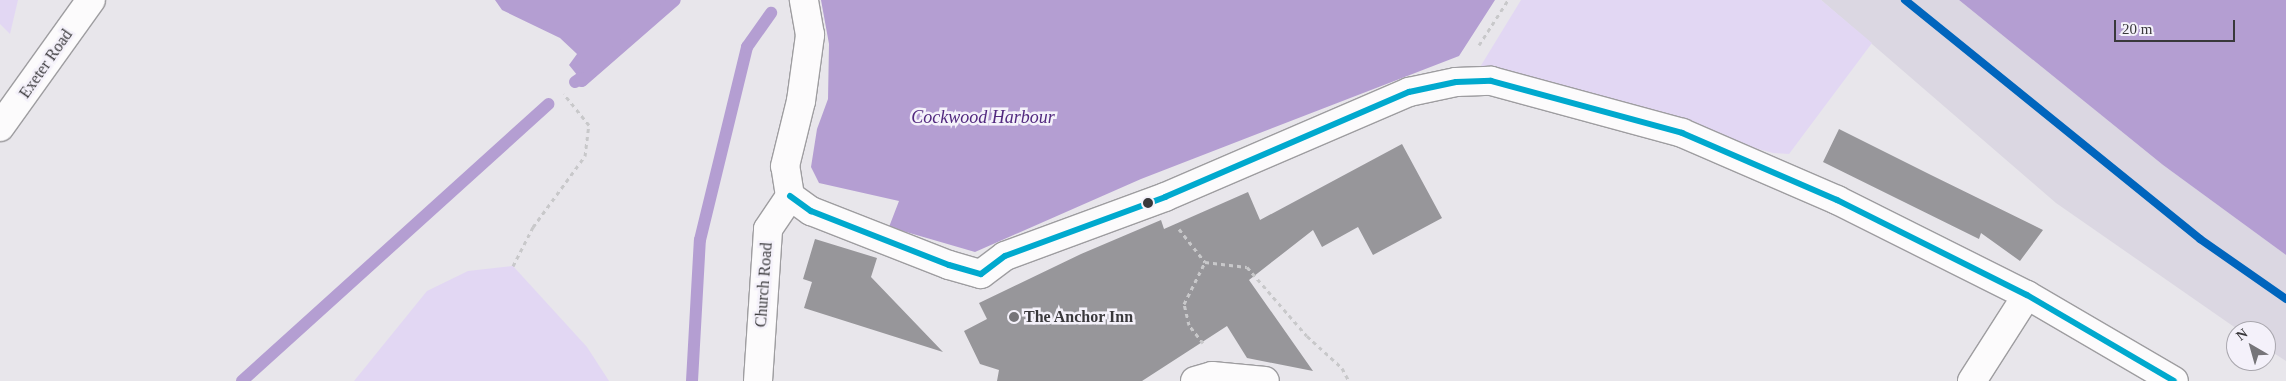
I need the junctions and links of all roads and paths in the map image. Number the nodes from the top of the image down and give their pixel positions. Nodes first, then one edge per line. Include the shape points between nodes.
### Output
1 (91, 0) edge
2 (804, 0) edge
3 (1508, 0) edge
4 (1456, 82) junction
5 (564, 94) dead end
6 (0, 127) edge
7 (790, 196) junction
8 (513, 266) dead end
9 (2027, 295) junction
10 (1205, 346) dead end
11 (758, 381) edge
12 (1195, 381) edge
13 (1265, 381) edge
14 (1349, 381) edge
15 (1972, 381) edge
16 (2174, 381) edge

1 - 6 street, Exeter Road
2 - 7 street via 810,35 801,101 785,166
3 - 4 path
4 - 7 street via 1409,92 1165,198 1005,256 981,274 949,265 811,211
4 - 9 street via 1491,81 1682,133 1837,200
5 - 8 path via 589,125 585,156 533,228
7 - 11 street, Church Road via 768,229
9 - 15 street
9 - 16 street
10 - 14 path via 1189,325 1184,312 1184,304 1196,278 1205,262 1246,267 1307,336 1342,368
12 - 13 street via 1212,376

